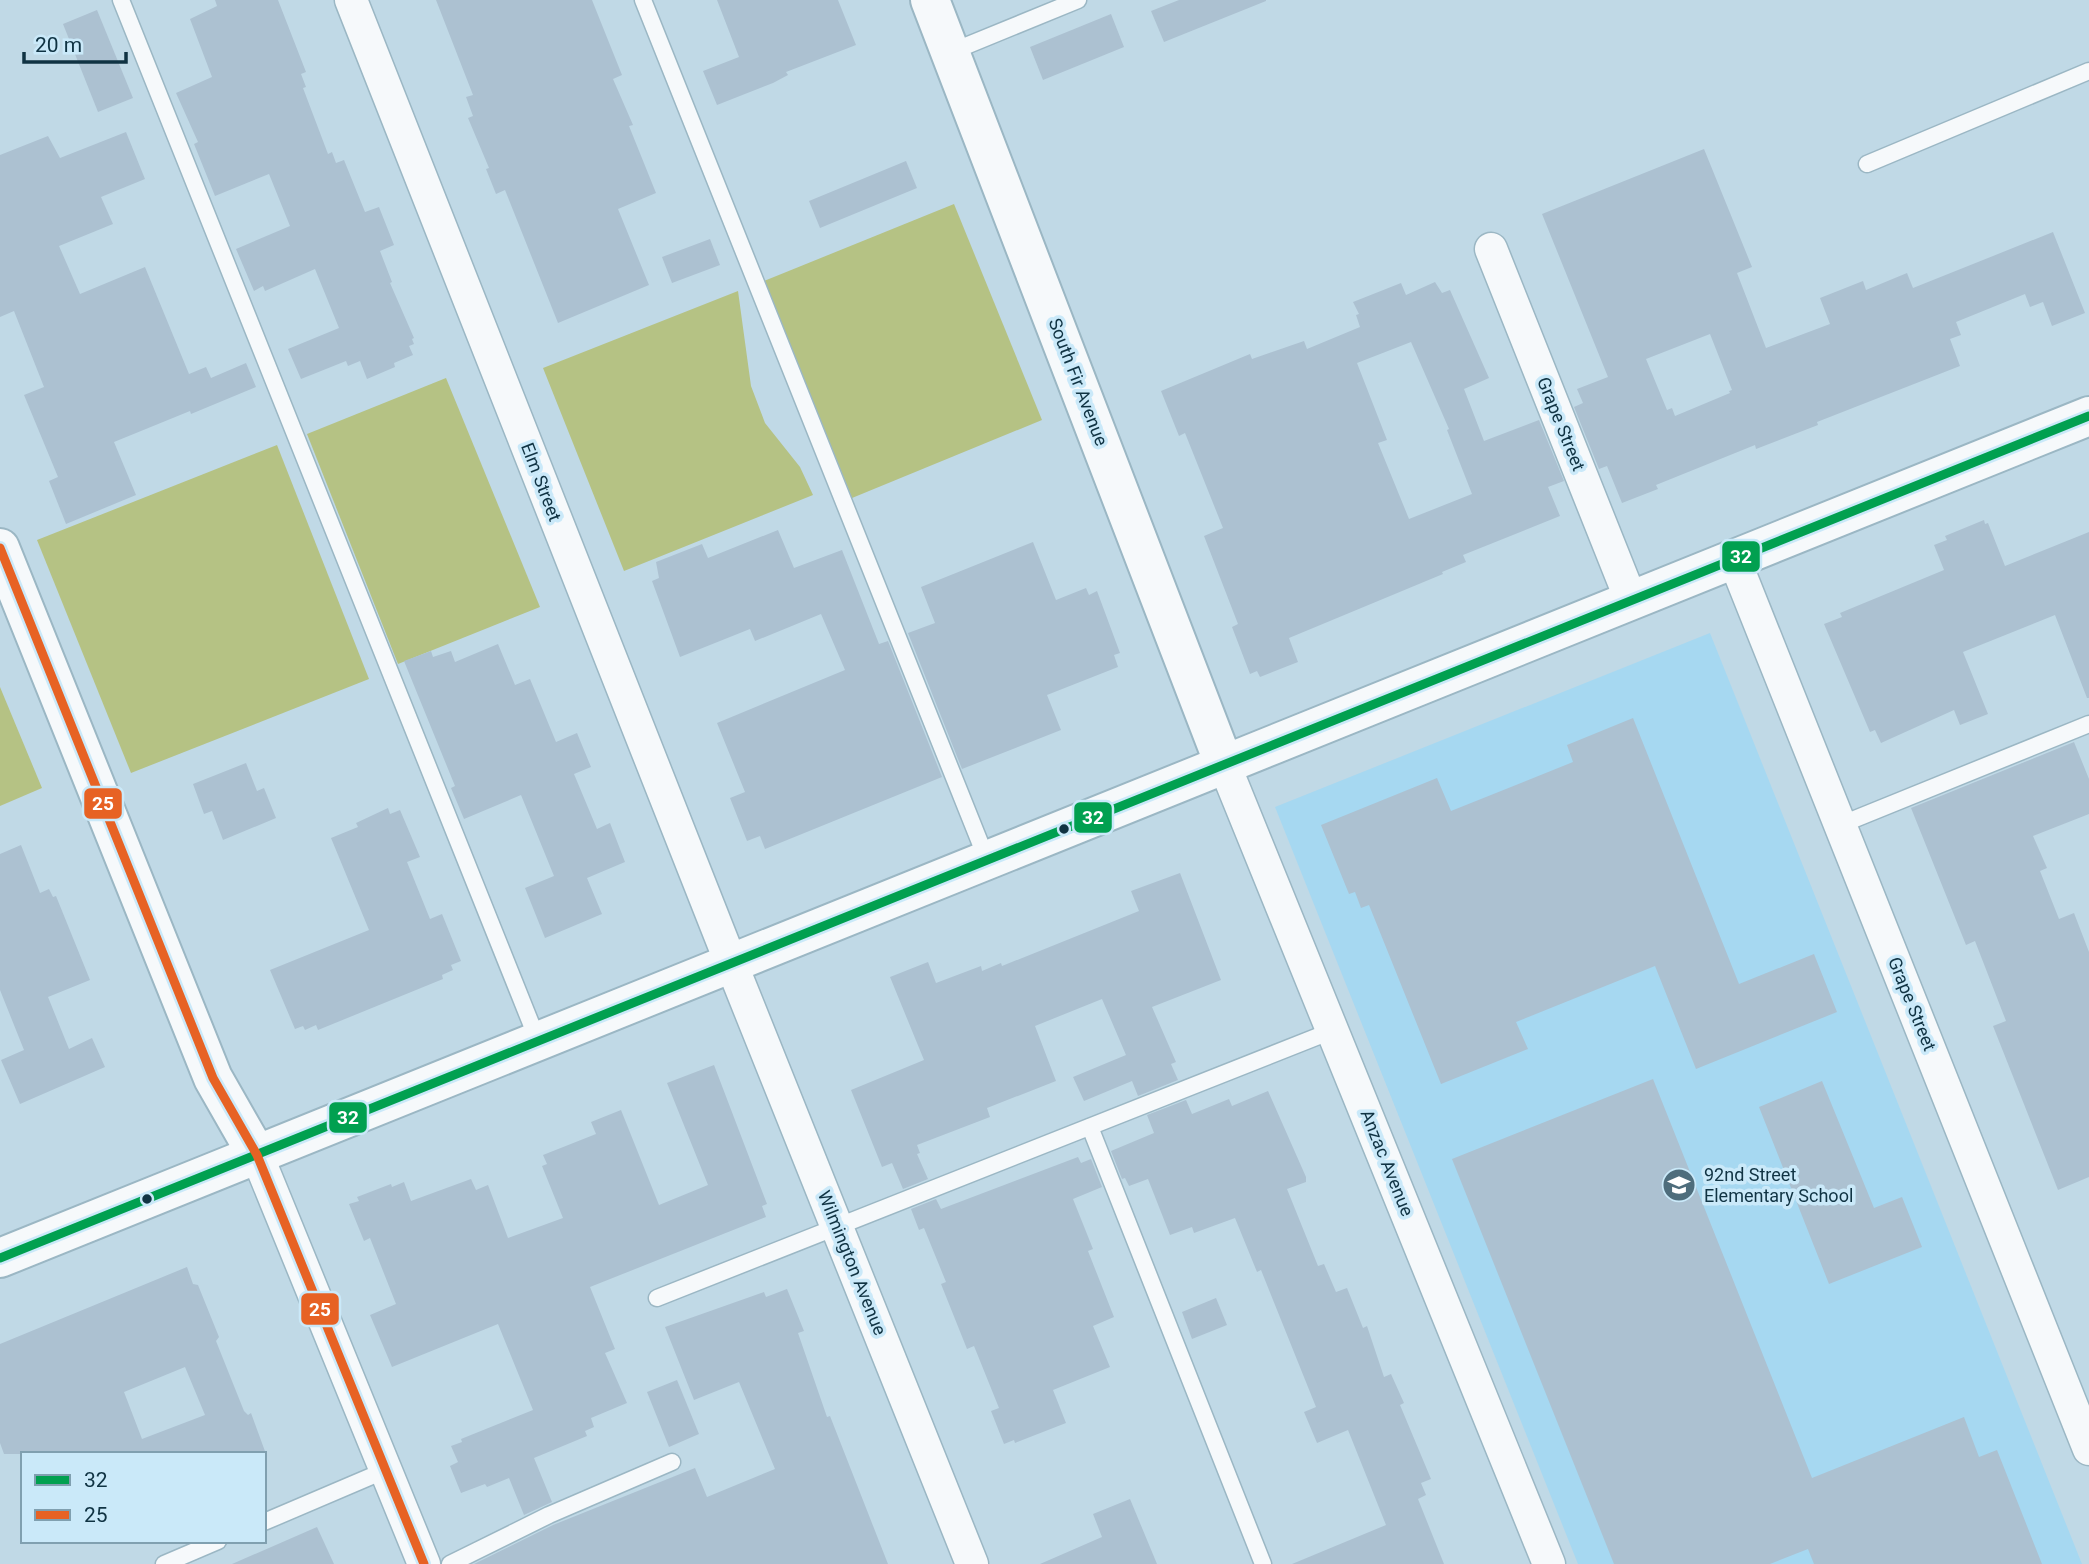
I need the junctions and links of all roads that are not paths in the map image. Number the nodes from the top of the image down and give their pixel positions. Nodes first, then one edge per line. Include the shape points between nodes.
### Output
1 (121, 0) edge
2 (351, 0) edge
3 (643, 0) edge
4 (930, 0) edge
5 (1078, 0) edge
6 (951, 52) junction
7 (2089, 71) edge
8 (1867, 164) dead end
9 (1491, 249) dead end
10 (2089, 416) edge
11 (0, 548) edge
12 (1734, 559) junction
13 (1631, 600) junction
14 (2089, 726) edge
15 (1224, 764) junction
16 (1840, 825) junction
17 (987, 860) junction
18 (731, 963) junction
19 (1334, 1030) junction
20 (538, 1041) junction
21 (1090, 1127) junction
22 (257, 1155) junction
23 (837, 1227) junction
24 (0, 1258) edge
25 (657, 1298) dead end
26 (2089, 1449) edge
27 (672, 1462) dead end
28 (386, 1471) junction
29 (266, 1521) edge
30 (213, 1543) edge
31 (164, 1564) edge
32 (424, 1564) edge
33 (450, 1564) edge
34 (972, 1564) edge
35 (1264, 1564) edge
36 (1549, 1564) edge

1 - 20 lane
2 - 18 street, Elm Street
3 - 17 lane
4 - 6 street, South Fir Avenue
5 - 6 lane
6 - 15 street, South Fir Avenue
7 - 8 lane
9 - 13 street, Grape Street
10 - 12 street
11 - 22 street via 213,1078
12 - 13 street
12 - 16 street, Grape Street
13 - 15 street
14 - 16 lane
15 - 17 street
15 - 19 street, Anzac Avenue
16 - 26 street, Grape Street
17 - 18 street
18 - 20 street
18 - 23 street, Wilmington Avenue
19 - 21 lane
19 - 36 street, Anzac Avenue
20 - 22 street
21 - 23 lane
21 - 35 lane
22 - 24 street
22 - 28 street
23 - 25 lane
23 - 34 street, Wilmington Avenue
27 - 33 lane
28 - 29 lane
28 - 32 street
30 - 31 lane

